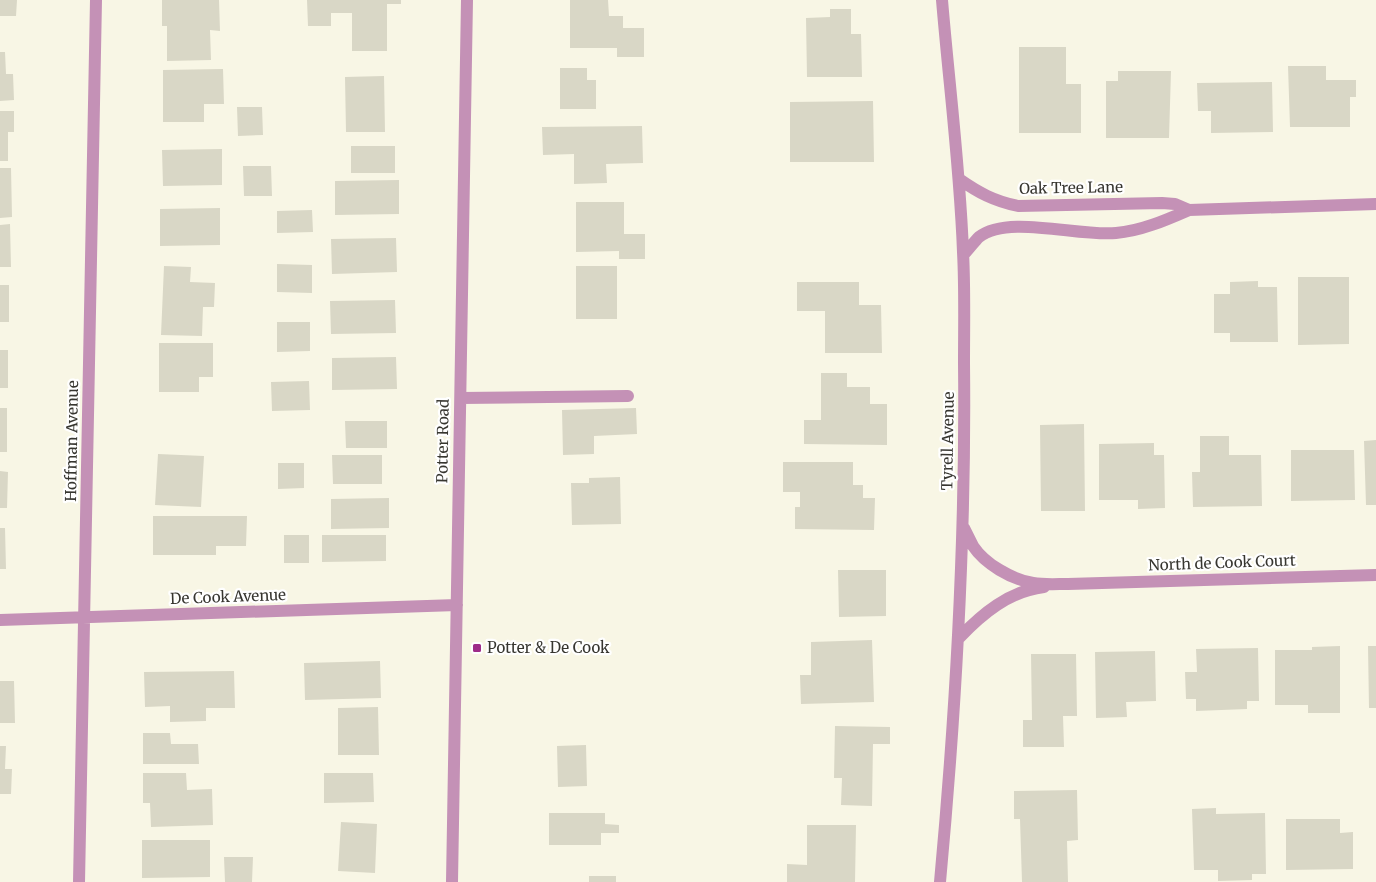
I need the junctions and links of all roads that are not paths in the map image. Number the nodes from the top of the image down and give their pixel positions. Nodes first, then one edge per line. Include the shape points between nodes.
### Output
1 (96, 0) edge
2 (467, 0) edge
3 (942, 0) edge
4 (959, 179) junction
5 (1376, 204) edge
6 (1189, 210) junction
7 (964, 254) junction
8 (628, 396) dead end
9 (460, 398) junction
10 (963, 526) junction
11 (1376, 575) edge
12 (1068, 584) junction
13 (457, 605) junction
14 (85, 618) junction
15 (0, 620) edge
16 (959, 638) junction
17 (79, 882) edge
18 (452, 882) edge
19 (940, 882) edge

1 - 14 street, Hoffman Avenue
2 - 9 street, Potter Road
3 - 4 street, Tyrell Avenue
4 - 6 street, Oak Tree Lane via 980,194 1018,206 1162,203
4 - 7 street, Tyrell Avenue
5 - 6 street, Oak Tree Lane
6 - 7 street, Oak Tree Lane via 1165,221 1117,233 1096,234 1021,226 994,230 980,236
7 - 10 street, Tyrell Avenue
8 - 9 street
9 - 13 street, Potter Road
10 - 12 street, North de Cook Court via 974,547 1001,570 1032,583
10 - 16 street, Tyrell Avenue
11 - 12 street, North de Cook Court
12 - 16 street, North de Cook Court via 1036,588 1015,595 996,605
13 - 14 street, De Cook Avenue
13 - 18 street, Potter Road
14 - 15 street, De Cook Avenue
14 - 17 street, Hoffman Avenue
16 - 19 street, Tyrell Avenue

